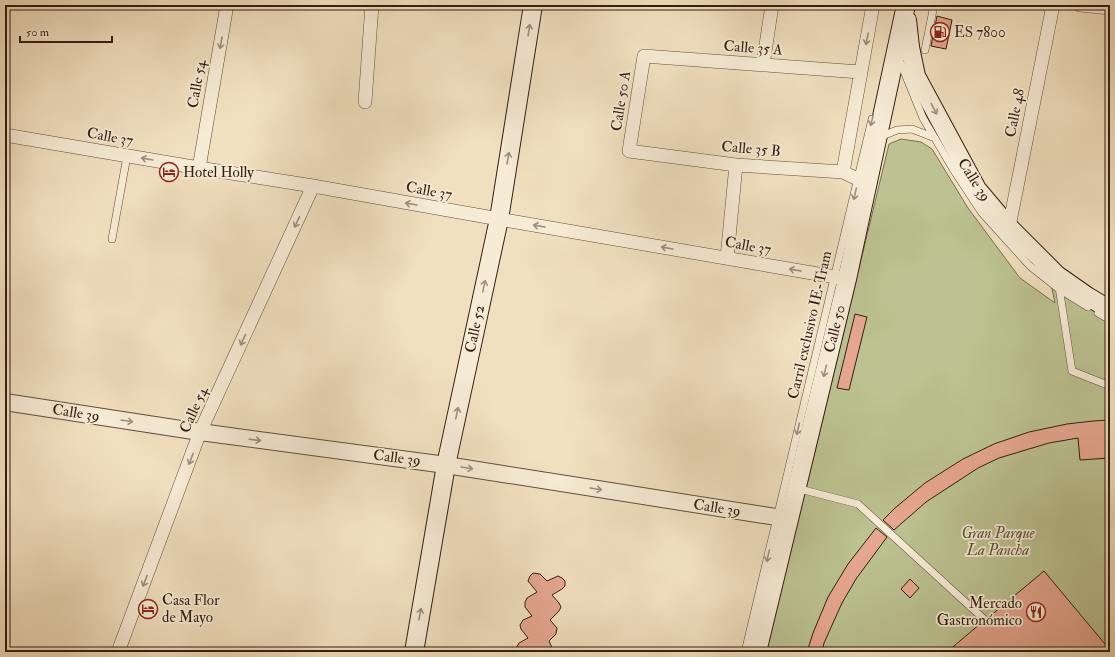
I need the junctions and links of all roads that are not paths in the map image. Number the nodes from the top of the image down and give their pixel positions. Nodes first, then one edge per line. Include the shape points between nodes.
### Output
1 (227, 5) edge
2 (372, 5) edge
3 (533, 5) edge
4 (772, 5) edge
5 (873, 5) edge
6 (900, 5) edge
7 (906, 5) edge
8 (934, 5) edge
9 (1053, 5) edge
10 (1080, 5) edge
11 (1110, 8) edge
12 (894, 46) junction
13 (924, 50) dead end
14 (644, 56) joint
15 (763, 65) junction
16 (884, 70) dead end
17 (860, 72) junction
18 (365, 102) dead end
19 (874, 113) dead end
20 (5, 135) edge
21 (935, 138) junction
22 (872, 140) junction
23 (629, 151) joint
24 (127, 156) junction
25 (736, 165) junction
26 (199, 168) junction
27 (843, 172) junction
28 (863, 182) junction
29 (313, 186) junction
30 (499, 219) junction
31 (1009, 227) junction
32 (112, 239) dead end
33 (727, 258) junction
34 (841, 278) junction
35 (1058, 282) junction
36 (1110, 310) edge
37 (1110, 320) edge
38 (1110, 386) edge
39 (5, 402) edge
40 (200, 432) junction
41 (446, 465) junction
42 (796, 488) junction
43 (783, 519) junction
44 (985, 620) dead end
45 (118, 652) edge
46 (414, 652) edge
47 (745, 652) edge
48 (757, 652) edge

1 -> 26 street, Calle 54
2 - 18 street
30 -> 3 main road, Calle 52
4 - 15 street
5 -> 17 street
6 - 12 lane
7 - 12 main road, Calle 50
7 -> 31 main road, Calle 39 via 916,76 977,189
8 - 13 lane
9 - 31 street, Calle 48
10 - 11 street
12 - 16 lane
12 - 21 lane via 923,118
12 - 22 main road, Calle 50
14 - 15 street, Calle 35 A
14 - 23 street, Calle 50 A
15 - 17 street, Calle 35 A
17 - 27 street
19 -> 22 lane
20 - 24 street, Calle 37
21 - 22 lane via 912,129 897,130
21 - 35 lane via 982,214 1030,266
22 - 28 main road, Calle 50
23 - 25 street, Calle 35 B
26 -> 24 street, Calle 37
24 - 32 lane
25 - 27 street, Calle 35 B
25 - 33 street
26 - 29 street, Calle 37
27 - 28 street, Calle 35 B
28 -> 34 main road, Calle 50
30 -> 29 street, Calle 37
29 -> 40 street, Calle 54
33 -> 30 street, Calle 37
41 -> 30 main road, Calle 52
31 - 35 main road, Calle 39
34 -> 33 street, Calle 37
34 -> 42 main road, Calle 50
34 -> 43 lane, Carril exclusivo IE-Tram
35 - 36 main road, Calle 39
35 - 37 lane
35 - 38 lane via 1072,370
39 -> 40 street, Calle 39
40 -> 41 street, Calle 39
40 -> 45 street, Calle 54
41 -> 43 street, Calle 39
46 -> 41 main road, Calle 52
42 - 43 main road, Calle 50
42 - 44 lane via 858,504
43 -> 47 lane, Carril exclusivo IE-Tram
43 - 48 main road, Calle 50

